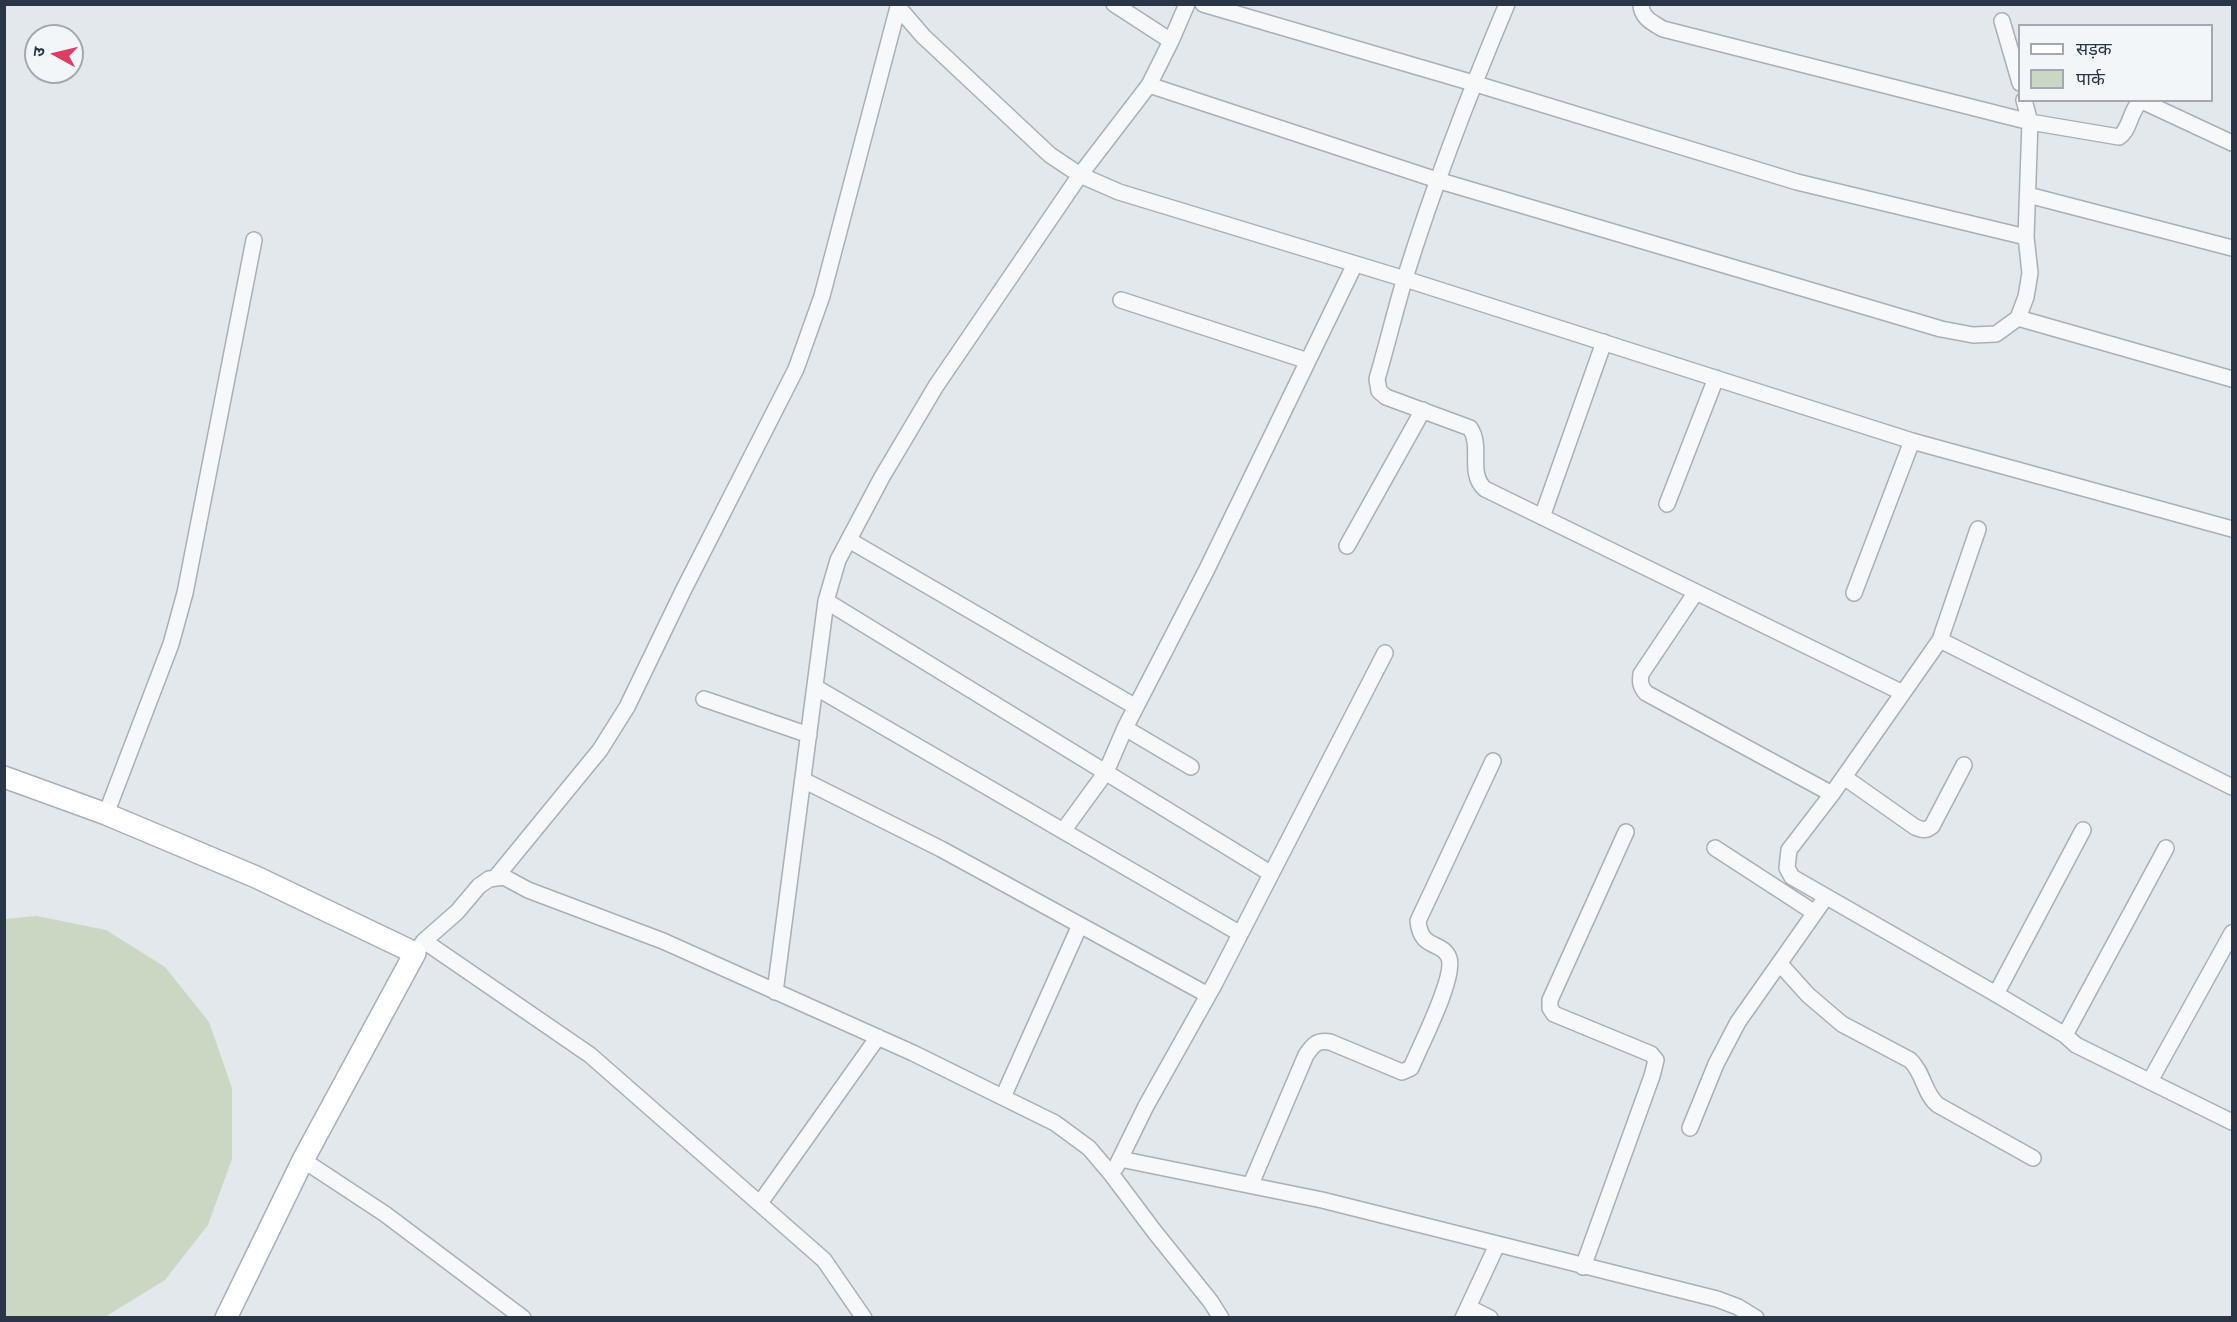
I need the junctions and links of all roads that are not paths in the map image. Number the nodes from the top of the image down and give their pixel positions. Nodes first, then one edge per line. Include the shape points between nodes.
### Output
1 (1114, 4) edge
2 (1187, 4) edge
3 (1203, 4) edge
4 (1507, 4) edge
5 (1641, 4) edge
6 (898, 6) edge
7 (2002, 21) dead end
8 (1170, 41) junction
9 (2018, 79) edge
10 (1473, 83) junction
11 (1149, 85) junction
12 (2025, 102) edge
13 (2030, 122) junction
14 (2232, 143) edge
15 (1080, 174) junction
16 (1437, 180) junction
17 (2028, 195) junction
18 (2026, 237) junction
19 (254, 240) dead end
20 (2232, 248) edge
21 (1355, 264) junction
22 (1405, 279) junction
23 (1121, 300) dead end
24 (2018, 318) junction
25 (1604, 342) junction
26 (1308, 361) junction
27 (1716, 378) junction
28 (2232, 379) edge
29 (1423, 410) junction
30 (1912, 441) junction
31 (1667, 504) dead end
32 (1542, 517) junction
33 (1978, 529) dead end
34 (2232, 529) edge
35 (849, 540) junction
36 (1347, 546) dead end
37 (1696, 592) junction
38 (1854, 593) dead end
39 (826, 601) junction
40 (1940, 640) junction
41 (1385, 653) dead end
42 (815, 687) junction
43 (1903, 693) junction
44 (704, 699) dead end
45 (1136, 706) junction
46 (1125, 728) junction
47 (809, 735) junction
48 (1493, 761) dead end
49 (1964, 765) dead end
50 (1191, 767) dead end
51 (1106, 772) junction
52 (4, 777) edge
53 (1844, 777) junction
54 (803, 780) junction
55 (2232, 788) edge
56 (1832, 794) junction
57 (106, 814) junction
58 (2083, 830) dead end
59 (1063, 831) junction
60 (1626, 832) dead end
61 (1715, 848) dead end
62 (2166, 848) dead end
63 (1270, 873) junction
64 (496, 877) junction
65 (1826, 897) junction
66 (1815, 913) junction
67 (1080, 924) junction
68 (1239, 933) junction
69 (2232, 933) edge
70 (419, 947) junction
71 (1780, 964) junction
72 (775, 992) junction
73 (1996, 994) junction
74 (1208, 995) junction
75 (2065, 1035) junction
76 (878, 1037) junction
77 (2150, 1081) junction
78 (1004, 1097) junction
79 (2232, 1122) edge
80 (1690, 1128) dead end
81 (2033, 1158) dead end
82 (1120, 1159) junction
83 (303, 1160) junction
84 (1112, 1175) junction
85 (1251, 1184) junction
86 (760, 1203) junction
87 (1497, 1245) junction
88 (1584, 1267) junction
89 (1465, 1312) edge
90 (226, 1317) edge
91 (523, 1317) edge
92 (864, 1317) edge
93 (1221, 1317) edge
94 (1490, 1317) edge
95 (1756, 1317) edge

1 - 8 street
2 - 8 street
3 - 10 street
4 - 10 street
5 - 13 street via 1648,20 1663,29
6 - 15 street via 923,36 1050,155
6 - 64 street via 822,296 796,369 627,707 600,750
7 - 9 street
8 - 11 street
10 - 16 street
10 - 18 street via 1797,182
11 - 15 street
11 - 16 street
12 - 13 street
13 - 14 street via 2119,137 2126,131 2137,104 2142,102
13 - 17 street
15 - 21 street via 1119,192
15 - 35 street via 936,386
16 - 22 street
16 - 24 street via 1941,329 1973,335 1996,334
17 - 18 street
17 - 20 street
18 - 24 street via 2030,273
19 - 57 street via 180,613
21 - 22 street
21 - 26 street
22 - 25 street
22 - 29 street via 1377,385 1386,397
23 - 26 street
24 - 28 street
25 - 27 street
25 - 32 street
26 - 45 street
27 - 30 street
27 - 31 street
29 - 32 street via 1470,428 1476,441 1479,484
29 - 36 street
30 - 34 street
30 - 38 street
32 - 37 street
33 - 40 street
35 - 39 street
35 - 45 street
37 - 43 street
37 - 56 street via 1641,674 1642,688
39 - 42 street
39 - 51 street
40 - 43 street
40 - 55 street
41 - 63 street
42 - 47 street
42 - 59 street
43 - 53 street
44 - 47 street
45 - 46 street
46 - 50 street
46 - 51 street
47 - 54 street
48 - 85 street via 1418,921 1421,935 1444,951 1451,968 1411,1068 1401,1071 1330,1042 1314,1044
49 - 53 street via 1927,830 1915,827
51 - 59 street
51 - 63 street
52 - 57 street
53 - 56 street
54 - 67 street
54 - 72 street
56 - 65 street via 1789,850 1787,859 1792,877
57 - 70 street
58 - 73 street
59 - 68 street
60 - 88 street via 1550,1000 1554,1014 1651,1054 1656,1060
61 - 66 street
62 - 75 street
63 - 68 street
64 - 70 street via 479,886
64 - 72 street via 514,880 528,890 663,941
65 - 66 street
65 - 73 street
66 - 71 street
67 - 74 street
67 - 78 street
68 - 74 street
69 - 77 street
70 - 83 street
70 - 86 street via 590,1055
71 - 80 street via 1738,1022
71 - 81 street via 1842,1024 1910,1060 1938,1105
72 - 76 street
73 - 75 street
74 - 82 street
75 - 77 street via 2088,1052
76 - 78 street
76 - 86 street
77 - 79 street
78 - 84 street via 1074,1135
82 - 84 street
82 - 85 street
83 - 90 street
83 - 91 street via 385,1214
84 - 93 street
85 - 87 street
86 - 92 street via 824,1260
87 - 88 street
87 - 89 street
88 - 95 street via 1717,1299
89 - 94 street

